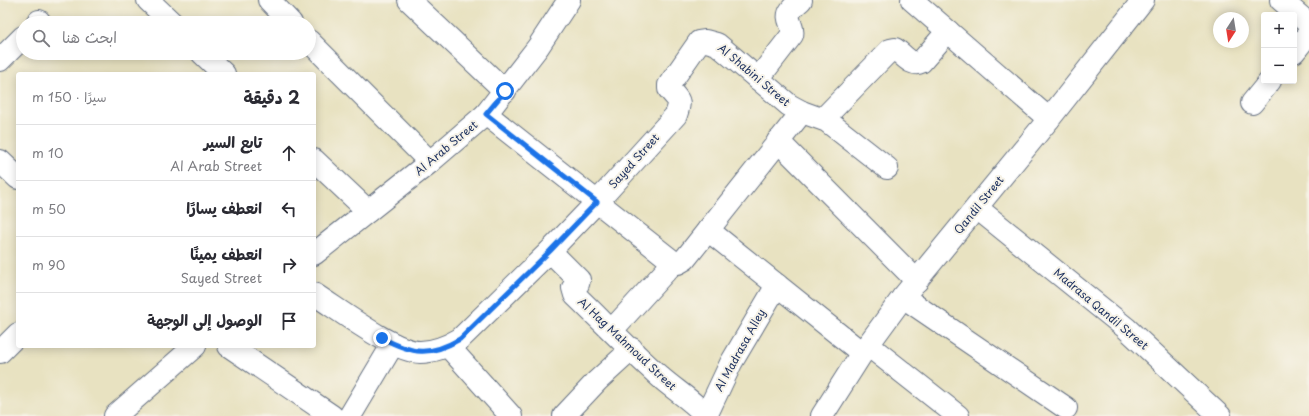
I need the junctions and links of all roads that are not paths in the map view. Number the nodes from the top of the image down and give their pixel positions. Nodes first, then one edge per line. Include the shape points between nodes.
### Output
1 (148, 0) edge
2 (268, 0) edge
3 (409, 0) edge
4 (569, 0) edge
5 (801, 0) edge
6 (912, 0) edge
7 (1143, 0) edge
8 (1289, 3) edge
9 (165, 16) edge
10 (284, 16) edge
11 (1309, 24) edge
12 (948, 31) junction
13 (1309, 33) edge
14 (699, 42) joint
15 (16, 44) edge
16 (316, 48) edge
17 (1297, 48) edge
18 (0, 60) edge
19 (209, 60) edge
20 (222, 72) edge
21 (758, 79) junction
22 (1268, 84) edge
23 (505, 91) junction
24 (1252, 103) dead end
25 (802, 112) junction
26 (486, 114) junction
27 (823, 119) junction
28 (1049, 119) junction
29 (778, 141) junction
30 (316, 162) edge
31 (430, 162) junction
32 (886, 168) dead end
33 (597, 202) junction
34 (977, 208) junction
35 (368, 211) junction
36 (708, 230) junction
37 (550, 251) junction
38 (316, 252) edge
39 (673, 262) junction
40 (917, 281) junction
41 (777, 285) junction
42 (316, 295) edge
43 (903, 297) junction
44 (612, 330) junction
45 (16, 336) edge
46 (394, 344) junction
47 (448, 346) junction
48 (193, 348) edge
49 (232, 348) edge
50 (632, 349) junction
51 (865, 349) junction
52 (0, 352) edge
53 (1066, 408) dead end
54 (829, 413) edge
55 (115, 416) edge
56 (332, 416) edge
57 (350, 416) edge
58 (511, 416) edge
59 (564, 416) edge
60 (706, 416) edge
61 (958, 416) edge
62 (1220, 416) edge

1 - 9 street
2 - 10 street
3 - 23 street
4 - 23 street, Al Arab Street
5 - 21 street via 788,16 793,28 792,35
6 - 12 street
7 - 28 street, Qandil Street
8 - 11 street
12 - 27 street via 918,64 895,49 890,50
12 - 28 street
13 - 17 street
14 - 21 street, Al Shabini Street via 717,44
14 - 33 street, Sayed Street via 669,85 669,89 679,102 676,115
15 - 18 street
16 - 31 street
19 - 20 street
21 - 25 street, Al Shabini Street via 789,105
22 - 24 street
23 - 26 street, Al Arab Street
25 - 27 street, Al Shabini Street
25 - 29 street
26 - 31 street, Al Arab Street
26 - 33 street
27 - 32 street, Al Shabini Street
28 - 34 street, Qandil Street
29 - 36 street
29 - 40 street
30 - 35 street
31 - 35 street, Al Arab Street
33 - 37 street, Sayed Street
33 - 39 street
34 - 40 street, Qandil Street
34 - 62 street, Madrasa Qandil Street via 1126,328
35 - 38 street, Al Arab Street
36 - 39 street via 685,259 678,263
36 - 41 street
37 - 44 street, Al Hag Mahmoud Street via 579,280 573,288 575,295
37 - 47 street, Sayed Street via 460,339
39 - 44 street
40 - 43 street, Qandil Street
41 - 51 street
41 - 60 street, Al Madrasa Alley via 731,363
42 - 46 street, Sayed Street
43 - 51 street, Qandil Street
43 - 53 street
44 - 50 street, Al Hag Mahmoud Street
45 - 52 street
46 - 47 street, Sayed Street via 406,350 419,352
46 - 57 street
47 - 58 street
48 - 55 street
49 - 56 street
50 - 59 street
50 - 60 street, Al Hag Mahmoud Street via 651,369
51 - 54 street, Qandil Street
51 - 61 street

